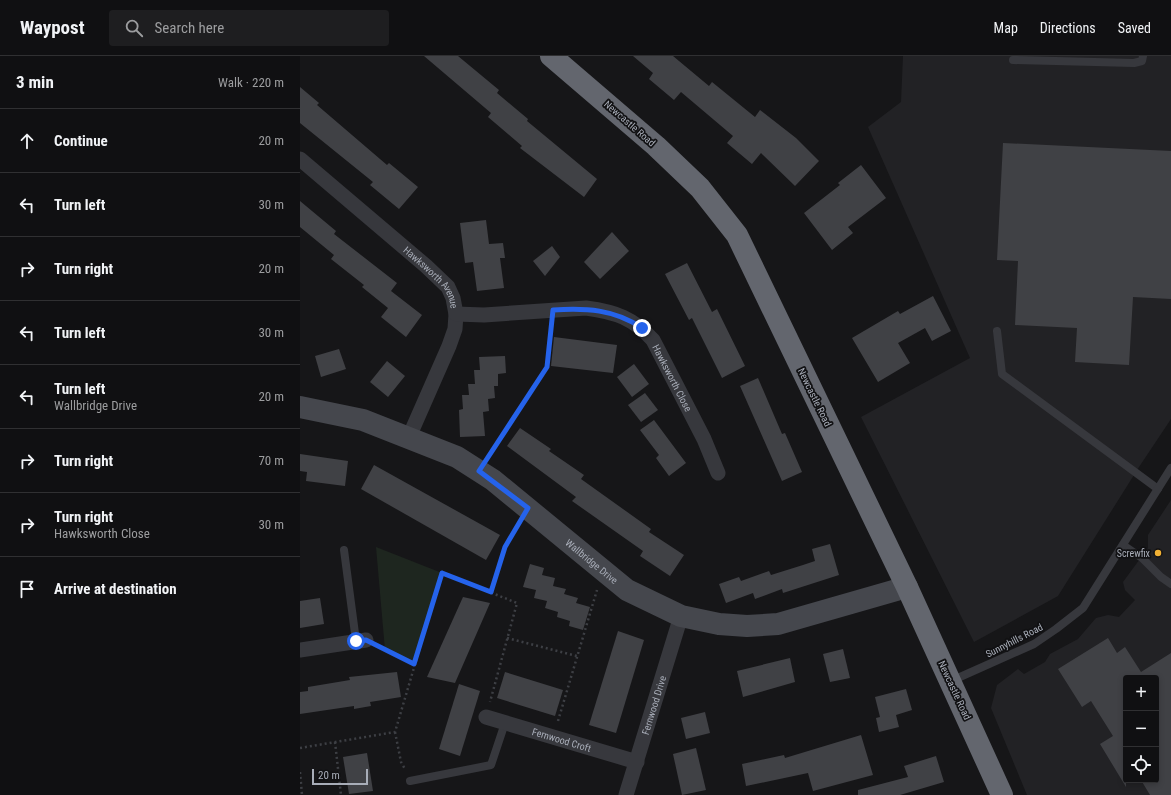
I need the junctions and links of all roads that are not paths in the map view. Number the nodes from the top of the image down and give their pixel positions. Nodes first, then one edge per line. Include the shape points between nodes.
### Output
1 (1143, 56) edge
2 (557, 58) edge
3 (1013, 60) dead end
4 (300, 159) edge
5 (456, 314) junction
6 (996, 331) dead end
7 (300, 407) edge
8 (409, 437) junction
9 (1171, 468) edge
10 (718, 473) dead end
11 (1158, 489) junction
12 (1123, 545) junction
13 (344, 550) dead end
14 (1171, 584) edge
15 (907, 587) junction
16 (680, 616) junction
17 (361, 641) joint
18 (300, 650) edge
19 (951, 681) junction
20 (486, 717) road end
21 (505, 723) junction
22 (637, 762) junction
23 (410, 781) road end
24 (626, 795) edge
25 (1002, 795) edge

1 - 3 lane via 1142,61 1134,63
2 - 15 highway, Newcastle Road via 700,188 737,235
4 - 5 street, Hawksworth Avenue via 448,287
5 - 8 street, Hawksworth Avenue via 449,346
5 - 10 street, Hawksworth Close via 484,315 586,308 602,310 630,320 653,340 704,439
6 - 11 lane via 1002,374
7 - 8 street, Wallbridge Drive via 363,420
8 - 16 street, Wallbridge Drive via 457,457 479,471 627,590
9 - 11 lane, Sunnyhills Road
11 - 12 lane, Sunnyhills Road
12 - 14 lane
12 - 19 lane, Sunnyhills Road via 1083,608 1034,644
13 - 17 lane
15 - 16 street, Wallbridge Drive via 778,624 733,625
15 - 19 highway, Newcastle Road
16 - 22 street, Fernwood Drive
17 - 18 street
19 - 25 highway, Newcastle Road
20 - 21 street, Fernwood Croft
21 - 22 street, Fernwood Croft
21 - 23 lane via 491,765
22 - 24 street, Fernwood Drive

